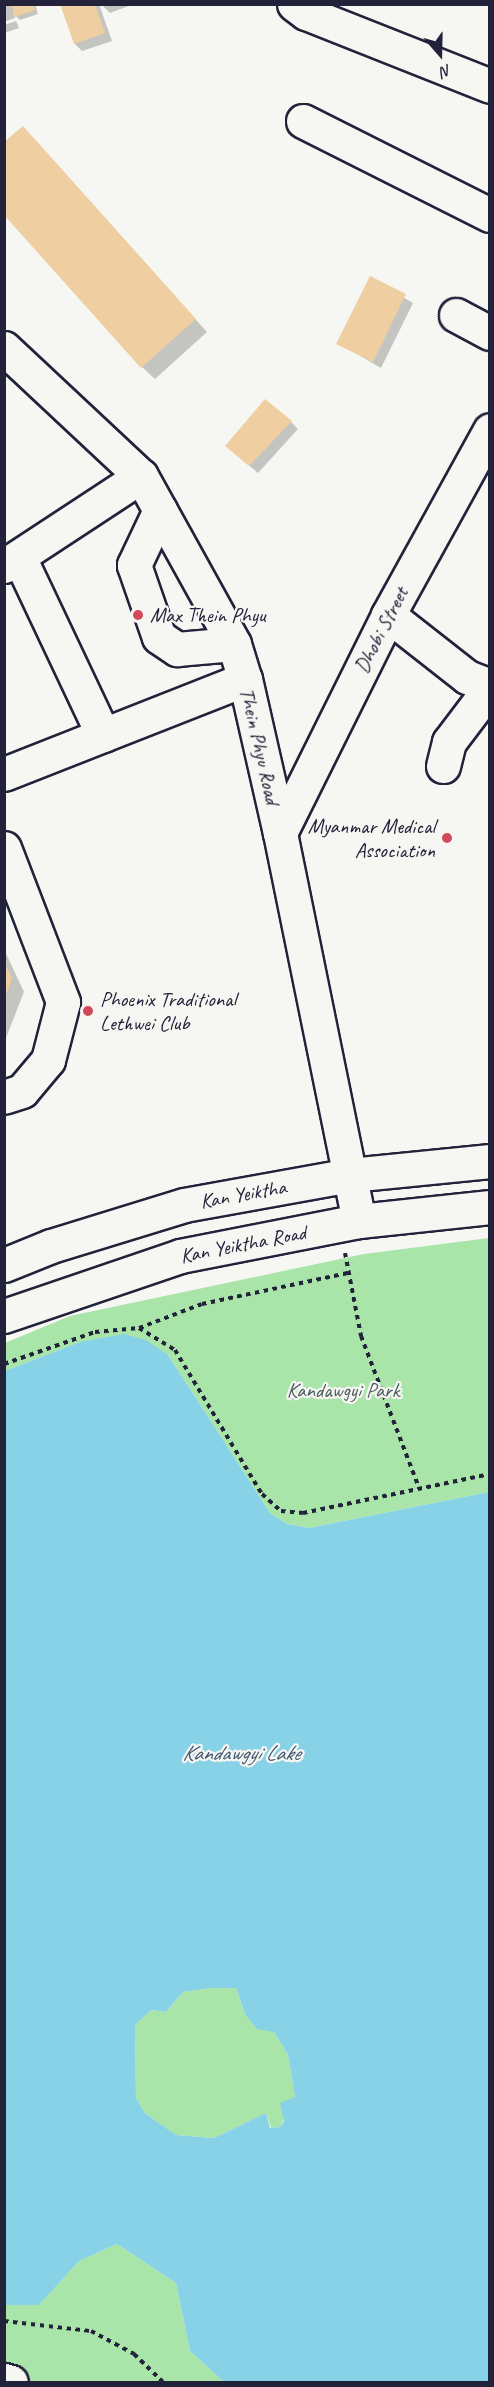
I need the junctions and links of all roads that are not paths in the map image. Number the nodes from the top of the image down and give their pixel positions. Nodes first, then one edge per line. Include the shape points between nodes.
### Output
1 (310, 7) edge
2 (489, 86) edge
3 (303, 121) dead end
4 (489, 215) edge
5 (456, 315) dead end
6 (489, 333) edge
7 (4, 348) edge
8 (489, 430) edge
9 (141, 476) junction
10 (160, 510) junction
11 (9, 562) edge
12 (388, 615) junction
13 (234, 644) junction
14 (245, 679) junction
15 (489, 687) edge
16 (103, 735) junction
17 (443, 766) dead end
18 (5, 782) edge
19 (280, 833) junction
20 (4, 848) edge
21 (4, 1097) edge
22 (489, 1161) edge
23 (350, 1175) junction
24 (489, 1207) edge
25 (359, 1221) junction
26 (4, 1264) edge
27 (4, 1316) edge
28 (4, 2380) edge
29 (11, 2382) edge

1 - 2 main road
3 - 4 main road
5 - 6 main road
7 - 9 main road, Thein Phyu Road
8 - 12 main road, Dhobi Street
9 - 10 main road, Thein Phyu Road
9 - 11 main road
10 - 13 main road, Thein Phyu Road
10 - 13 main road via 134,565 159,637 177,650
11 - 16 main road
12 - 15 main road via 467,677
12 - 19 main road, Dhobi Street
13 - 14 main road, Thein Phyu Road
14 - 16 main road
14 - 19 main road, Thein Phyu Road
15 - 17 main road via 449,742
16 - 18 main road
19 - 23 main road, Thein Phyu Road
20 - 21 main road via 63,1002 48,1060 22,1091
22 - 23 main road, Kan Yeiktha
23 - 25 main road, Thein Phyu Road
23 - 26 main road, Kan Yeiktha via 184,1205
24 - 25 main road, Kan Yeiktha Road
25 - 27 main road, Kan Yeiktha Road via 180,1256
28 - 29 main road

